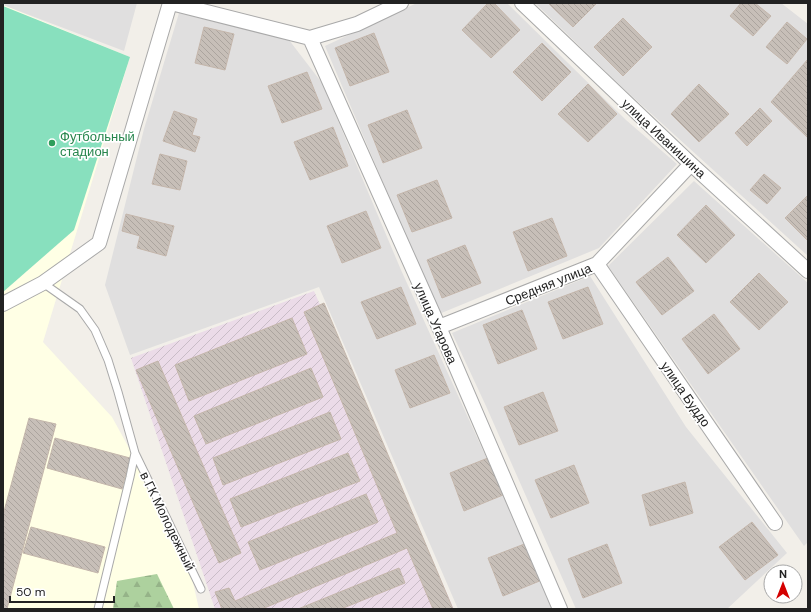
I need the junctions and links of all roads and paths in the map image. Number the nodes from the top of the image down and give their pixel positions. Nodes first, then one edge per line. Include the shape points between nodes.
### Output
1 (170, 3) edge
2 (401, 3) edge
3 (522, 3) edge
4 (310, 38) junction
5 (691, 164) junction
6 (597, 264) junction
7 (808, 271) edge
8 (43, 283) junction
9 (3, 304) edge
10 (439, 327) junction
11 (135, 453) junction
12 (775, 523) dead end
13 (201, 589) dead end
14 (98, 609) edge
15 (560, 609) edge

1 - 4 street
1 - 8 street via 99,243
2 - 4 street via 357,24
3 - 5 street, улица Иванишина
4 - 10 street, улица Угарова
5 - 6 street, Средняя улица
5 - 7 street, улица Иванишина
6 - 10 street, Средняя улица
6 - 12 street, улица Буддо
8 - 9 street
8 - 11 lane, в ГК Молодежный via 80,309 95,330 108,360
10 - 15 street, улица Угарова
11 - 13 lane, в ГК Молодежный
11 - 14 lane

